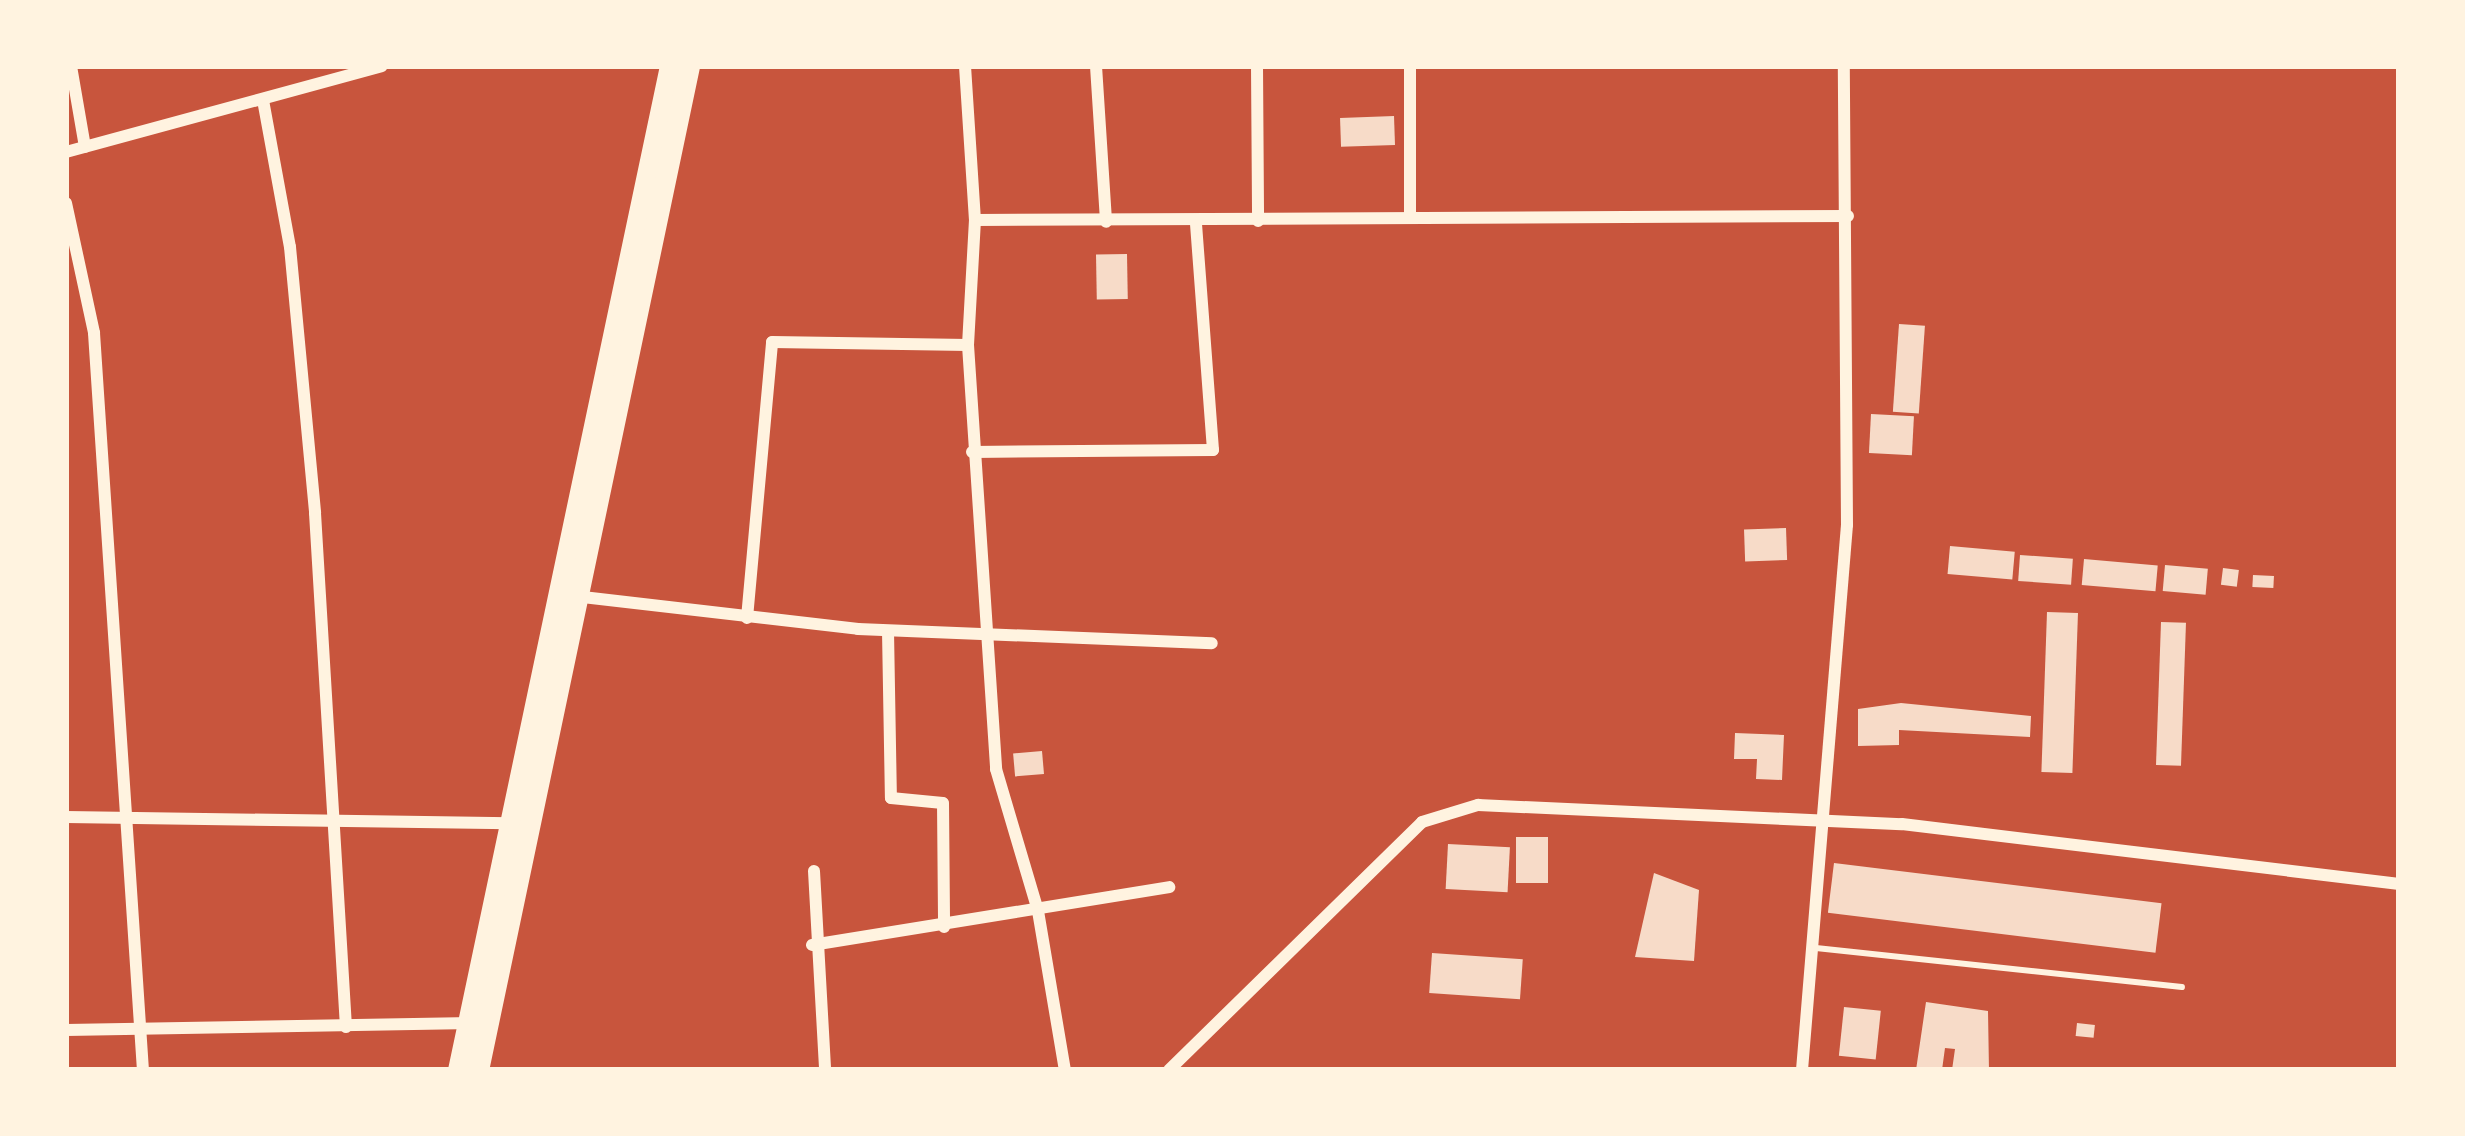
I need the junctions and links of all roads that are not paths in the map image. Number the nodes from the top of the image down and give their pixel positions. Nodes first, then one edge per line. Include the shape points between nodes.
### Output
1 (71, 66) edge
2 (382, 66) edge
3 (670, 66) edge
4 (689, 66) edge
5 (965, 66) edge
6 (1096, 66) edge
7 (1257, 66) edge
8 (1410, 66) edge
9 (1844, 66) edge
10 (263, 100) junction
11 (85, 147) junction
12 (66, 152) edge
13 (66, 203) edge
14 (1848, 216) junction
15 (1410, 218) junction
16 (975, 220) junction
17 (1258, 221) junction
18 (1106, 222) junction
19 (1196, 223) junction
20 (968, 345) junction
21 (972, 452) junction
22 (567, 591) junction
23 (746, 619) junction
24 (888, 631) junction
25 (980, 635) junction
26 (1212, 644) dead end
27 (531, 771) junction
28 (131, 815) junction
29 (66, 817) edge
30 (331, 818) junction
31 (1831, 819) junction
32 (511, 823) junction
33 (814, 872) dead end
34 (2399, 884) edge
35 (1169, 887) dead end
36 (1038, 911) junction
37 (944, 927) junction
38 (812, 945) junction
39 (1816, 948) junction
40 (2182, 987) dead end
41 (479, 1024) junction
42 (346, 1027) junction
43 (66, 1030) edge
44 (141, 1036) junction
45 (143, 1070) edge
46 (458, 1070) edge
47 (478, 1070) edge
48 (825, 1070) edge
49 (1065, 1070) edge
50 (1169, 1070) edge
51 (1802, 1070) edge

1 - 11 street
2 - 10 street
3 - 22 highway
4 - 22 highway
5 - 16 street
6 - 18 street
7 - 17 street
8 - 15 street
9 - 14 street
10 - 11 street
10 - 30 street via 290,247
11 - 12 street
13 - 28 street via 90,292 117,758
14 - 15 street
14 - 31 street
15 - 17 street
16 - 18 street
16 - 20 street
17 - 19 street
18 - 19 street
19 - 21 street via 1213,450
20 - 21 street
20 - 23 street via 772,341
21 - 25 street
22 - 23 street
22 - 27 highway
23 - 24 street
24 - 25 street
24 - 37 street via 892,798 943,803
25 - 26 street
25 - 36 street via 996,769
27 - 32 highway
27 - 41 highway
28 - 29 street
28 - 30 street
28 - 44 street
30 - 32 street
30 - 42 street
31 - 34 street
31 - 39 street
31 - 50 street via 1478,805 1422,822
32 - 41 highway
33 - 38 street
35 - 36 street
36 - 37 street
36 - 49 street
37 - 38 street
38 - 48 street
39 - 40 lane
39 - 51 street
41 - 42 street
41 - 46 highway
41 - 47 highway
42 - 44 street
43 - 44 street
44 - 45 street

